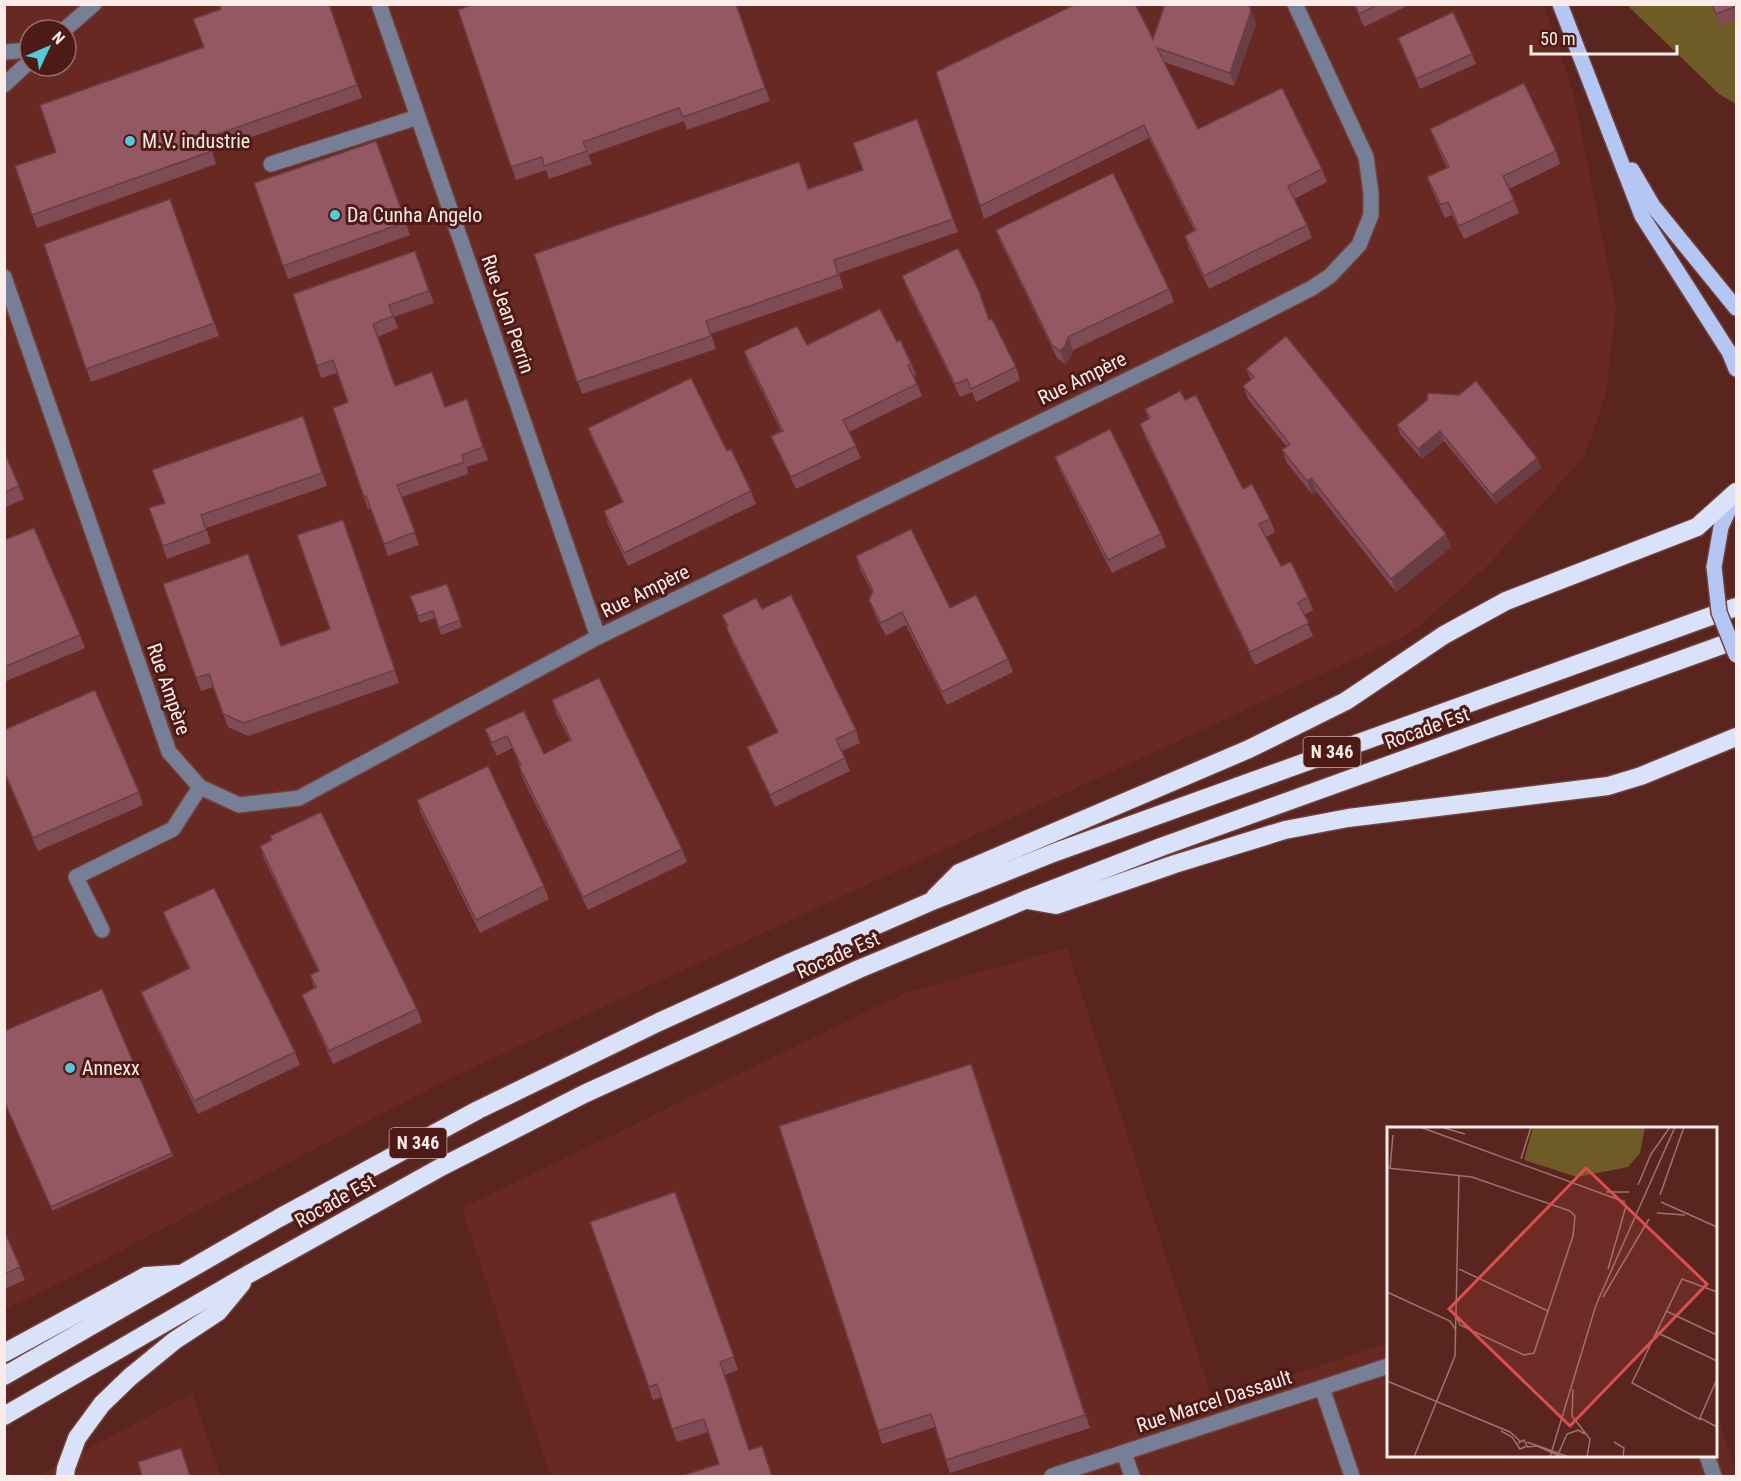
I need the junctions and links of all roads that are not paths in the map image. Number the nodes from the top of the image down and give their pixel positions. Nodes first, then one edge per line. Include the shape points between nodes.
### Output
1 (94, 4) edge
2 (379, 4) edge
3 (1295, 4) edge
4 (1560, 4) edge
5 (78, 18) edge
6 (18, 72) edge
7 (4, 85) edge
8 (418, 117) junction
9 (1610, 134) junction
10 (271, 164) dead end
11 (4, 277) edge
12 (1737, 308) edge
13 (1737, 369) edge
14 (1737, 493) edge
15 (1737, 607) edge
16 (598, 637) junction
17 (1737, 640) edge
18 (1737, 655) edge
19 (1737, 737) edge
20 (200, 787) junction
21 (1025, 900) junction
22 (930, 903) junction
23 (102, 930) dead end
24 (181, 1274) junction
25 (249, 1274) junction
26 (4, 1353) edge
27 (1387, 1367) edge
28 (4, 1376) edge
29 (1322, 1388) junction
30 (4, 1416) edge
31 (1124, 1453) junction
32 (1708, 1457) edge
33 (65, 1476) edge
34 (1052, 1476) edge
35 (1132, 1476) edge
36 (1352, 1476) edge
37 (1714, 1476) edge

1 - 5 street
2 - 8 street, Rue Jean Perrin
3 - 16 street, Rue Ampère via 1366,157 1371,193 1371,215 1359,245 1330,276 1224,333
4 - 9 main road
6 - 7 street
8 - 10 street
8 - 16 street, Rue Jean Perrin
9 - 12 main road via 1653,206
9 - 13 main road via 1642,216
11 - 20 street, Rue Ampère via 169,752
14 - 18 main road, bridge via 1721,527 1714,567 1719,612
14 - 22 highway via 1697,527 1506,601 1444,635 1346,701 1249,749 958,873
15 - 22 highway, Rocade Est / N 346 via 1056,852
16 - 20 street, Rue Ampère via 299,798 239,805
17 - 21 highway, Rocade Est / N 346 via 1161,847
19 - 21 highway via 1608,786 1348,818 1286,830 1056,905
20 - 23 street via 173,829 76,877
21 - 25 highway, Rocade Est / N 346 via 860,969 584,1094 443,1166
22 - 24 highway, Rocade Est / N 346 via 659,1022 499,1100
24 - 26 highway via 146,1276
24 - 28 highway, Rocade Est / N 346
25 - 30 highway, Rocade Est / N 346
25 - 33 highway via 218,1312 174,1341 102,1404 77,1438
27 - 29 street, Rue Marcel Dassault
29 - 31 street, Rue Marcel Dassault
29 - 36 street
31 - 34 street, Rue Marcel Dassault
31 - 35 street
32 - 37 street

